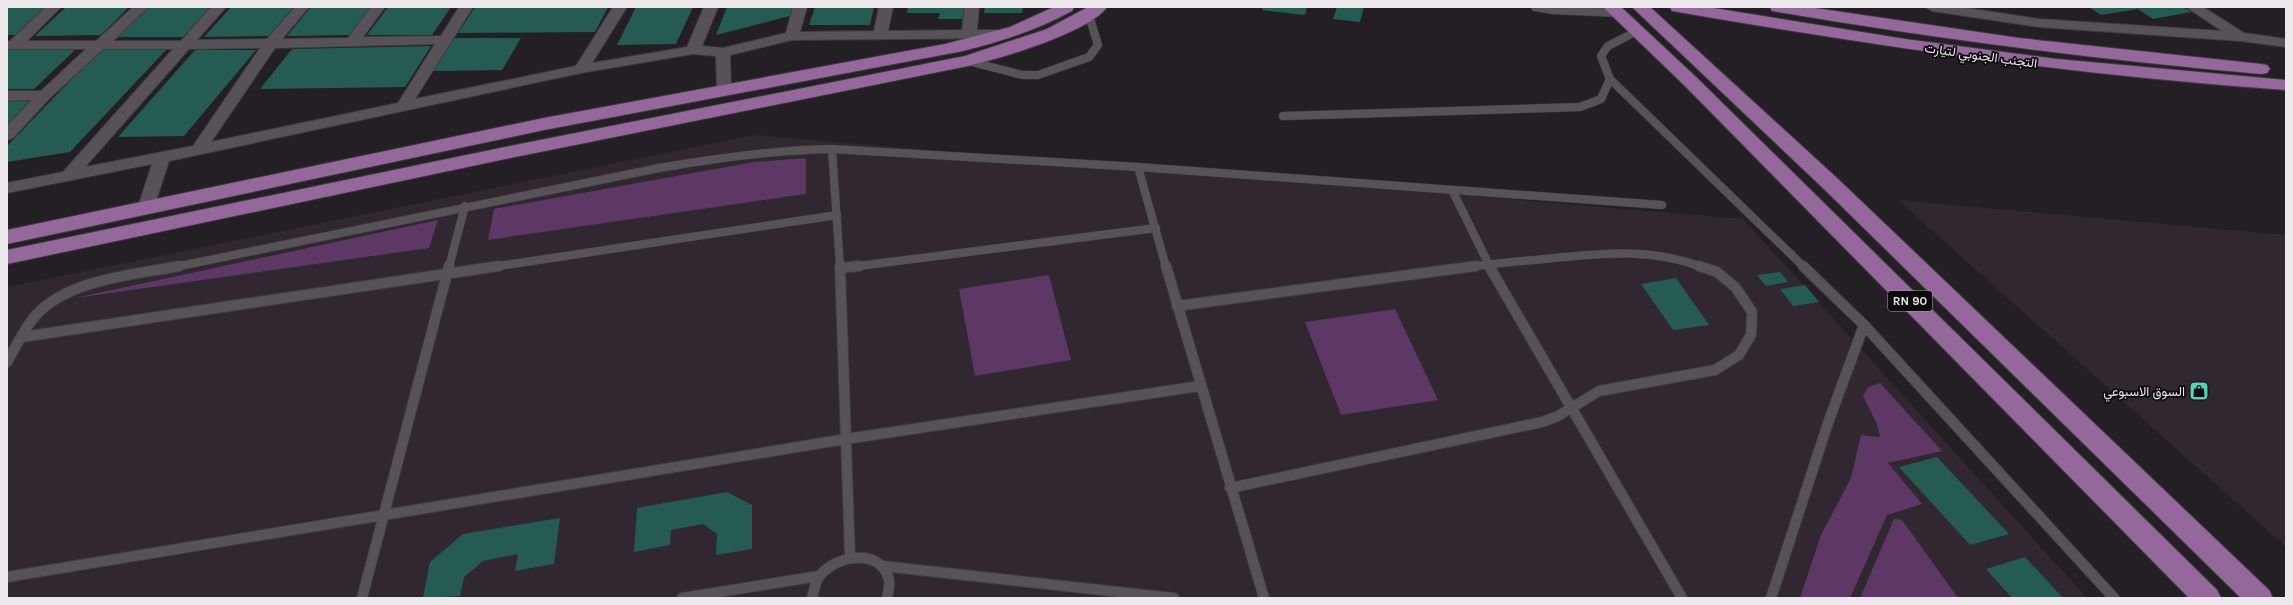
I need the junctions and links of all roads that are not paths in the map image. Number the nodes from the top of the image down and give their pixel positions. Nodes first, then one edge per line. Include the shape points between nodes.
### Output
1 (54, 7) edge
2 (141, 7) edge
3 (219, 7) edge
4 (302, 7) edge
5 (378, 7) edge
6 (466, 7) edge
7 (620, 7) edge
8 (711, 7) edge
9 (800, 7) edge
10 (886, 7) edge
11 (972, 7) edge
12 (1066, 7) edge
13 (1535, 7) edge
14 (1640, 7) edge
15 (1678, 7) edge
16 (1778, 7) edge
17 (1932, 7) edge
18 (2193, 7) edge
19 (1615, 10) edge
20 (1094, 11) edge
21 (1725, 16) junction
22 (1637, 31) junction
23 (880, 34) junction
24 (969, 34) junction
25 (1009, 34) junction
26 (792, 36) junction
27 (2241, 37) junction
28 (445, 40) junction
29 (352, 42) junction
30 (1678, 42) junction
31 (2286, 43) edge
32 (99, 44) junction
33 (271, 44) junction
34 (10, 45) edge
35 (184, 45) junction
36 (693, 50) junction
37 (723, 52) junction
38 (968, 61) junction
39 (582, 69) junction
40 (2286, 71) edge
41 (1610, 79) junction
42 (2286, 85) edge
43 (724, 89) junction
44 (45, 95) junction
45 (7, 96) edge
46 (404, 105) junction
47 (1283, 116) dead end
48 (7, 135) edge
49 (199, 148) junction
50 (832, 149) junction
51 (162, 157) junction
52 (1138, 167) junction
53 (69, 175) junction
54 (7, 188) edge
55 (1452, 192) junction
56 (1662, 205) dead end
57 (465, 206) junction
58 (146, 207) junction
59 (836, 215) junction
60 (1156, 228) junction
61 (7, 237) edge
62 (7, 257) edge
63 (1488, 264) junction
64 (840, 268) junction
65 (448, 273) junction
66 (1177, 306) junction
67 (1864, 325) junction
68 (22, 337) junction
69 (7, 362) edge
70 (1200, 386) junction
71 (1571, 407) junction
72 (846, 439) junction
73 (1230, 488) junction
74 (384, 514) junction
75 (850, 557) junction
76 (882, 566) junction
77 (819, 576) junction
78 (7, 577) edge
79 (362, 598) edge
80 (682, 598) edge
81 (812, 598) edge
82 (887, 598) edge
83 (1174, 598) edge
84 (1264, 598) edge
85 (1682, 598) edge
86 (1771, 598) edge
87 (2114, 598) edge
88 (2207, 598) edge
89 (2259, 598) edge

1 - 34 street
2 - 32 street
3 - 35 street
4 - 33 street
5 - 29 street
6 - 28 street
7 - 39 street
8 - 36 street
9 - 26 street
10 - 23 street
11 - 24 street
12 - 25 highway
13 - 19 lane via 1553,10
14 - 30 highway, RN 90
15 - 21 highway, التجنب الجنوبي لتيارت
16 - 40 highway, التجنب الجنوبي لتيارت via 2042,47 2153,60
17 - 27 street via 2039,23
18 - 27 street
19 - 22 highway, RN 90
20 - 38 highway via 1026,44
20 - 38 lane via 1098,45 1089,57 1038,75 1022,75
21 - 30 highway via 1678,17 1674,22
21 - 42 highway, التجنب الجنوبي لتيارت via 1880,42 2011,60 2212,81
22 - 41 lane via 1608,46 1601,56
22 - 88 highway, RN 90
23 - 24 street
23 - 26 street
24 - 25 street
25 - 43 highway via 898,59
26 - 37 street
27 - 31 street
28 - 29 street
28 - 46 street
29 - 33 street
30 - 89 highway, RN 90 via 1831,184
32 - 34 street
32 - 35 street
32 - 44 street
33 - 35 street
33 - 49 street
35 - 53 street
36 - 37 street
36 - 39 street
37 - 43 street
38 - 62 highway
39 - 46 street
41 - 47 lane via 1601,99 1580,107
41 - 67 lane
43 - 58 highway
44 - 45 street
44 - 48 street
46 - 49 street
49 - 51 street
50 - 52 lane
50 - 57 lane via 747,153
50 - 59 lane
51 - 53 street
51 - 58 street
52 - 55 lane
52 - 60 lane
53 - 54 street
55 - 56 lane
55 - 63 lane
57 - 65 lane
57 - 68 lane via 82,286 60,295 43,306
58 - 61 highway
59 - 64 lane
59 - 65 lane
60 - 64 lane
60 - 66 lane
63 - 66 lane
63 - 71 lane
63 - 71 lane via 1603,253 1654,255 1686,261 1717,272 1736,288 1752,312 1751,335 1739,355 1715,370 1599,392
64 - 72 lane
65 - 68 lane
65 - 74 lane
66 - 70 lane
67 - 86 lane via 1828,423
67 - 87 lane
68 - 69 lane
70 - 72 lane
70 - 73 lane
71 - 73 lane via 1559,416 1542,422
71 - 85 lane
72 - 74 lane
72 - 75 lane
73 - 84 lane
74 - 78 lane
74 - 79 lane
75 - 76 lane via 874,560
75 - 77 lane via 827,567
76 - 82 lane via 890,581
76 - 83 lane
77 - 80 lane
77 - 81 lane via 813,587

